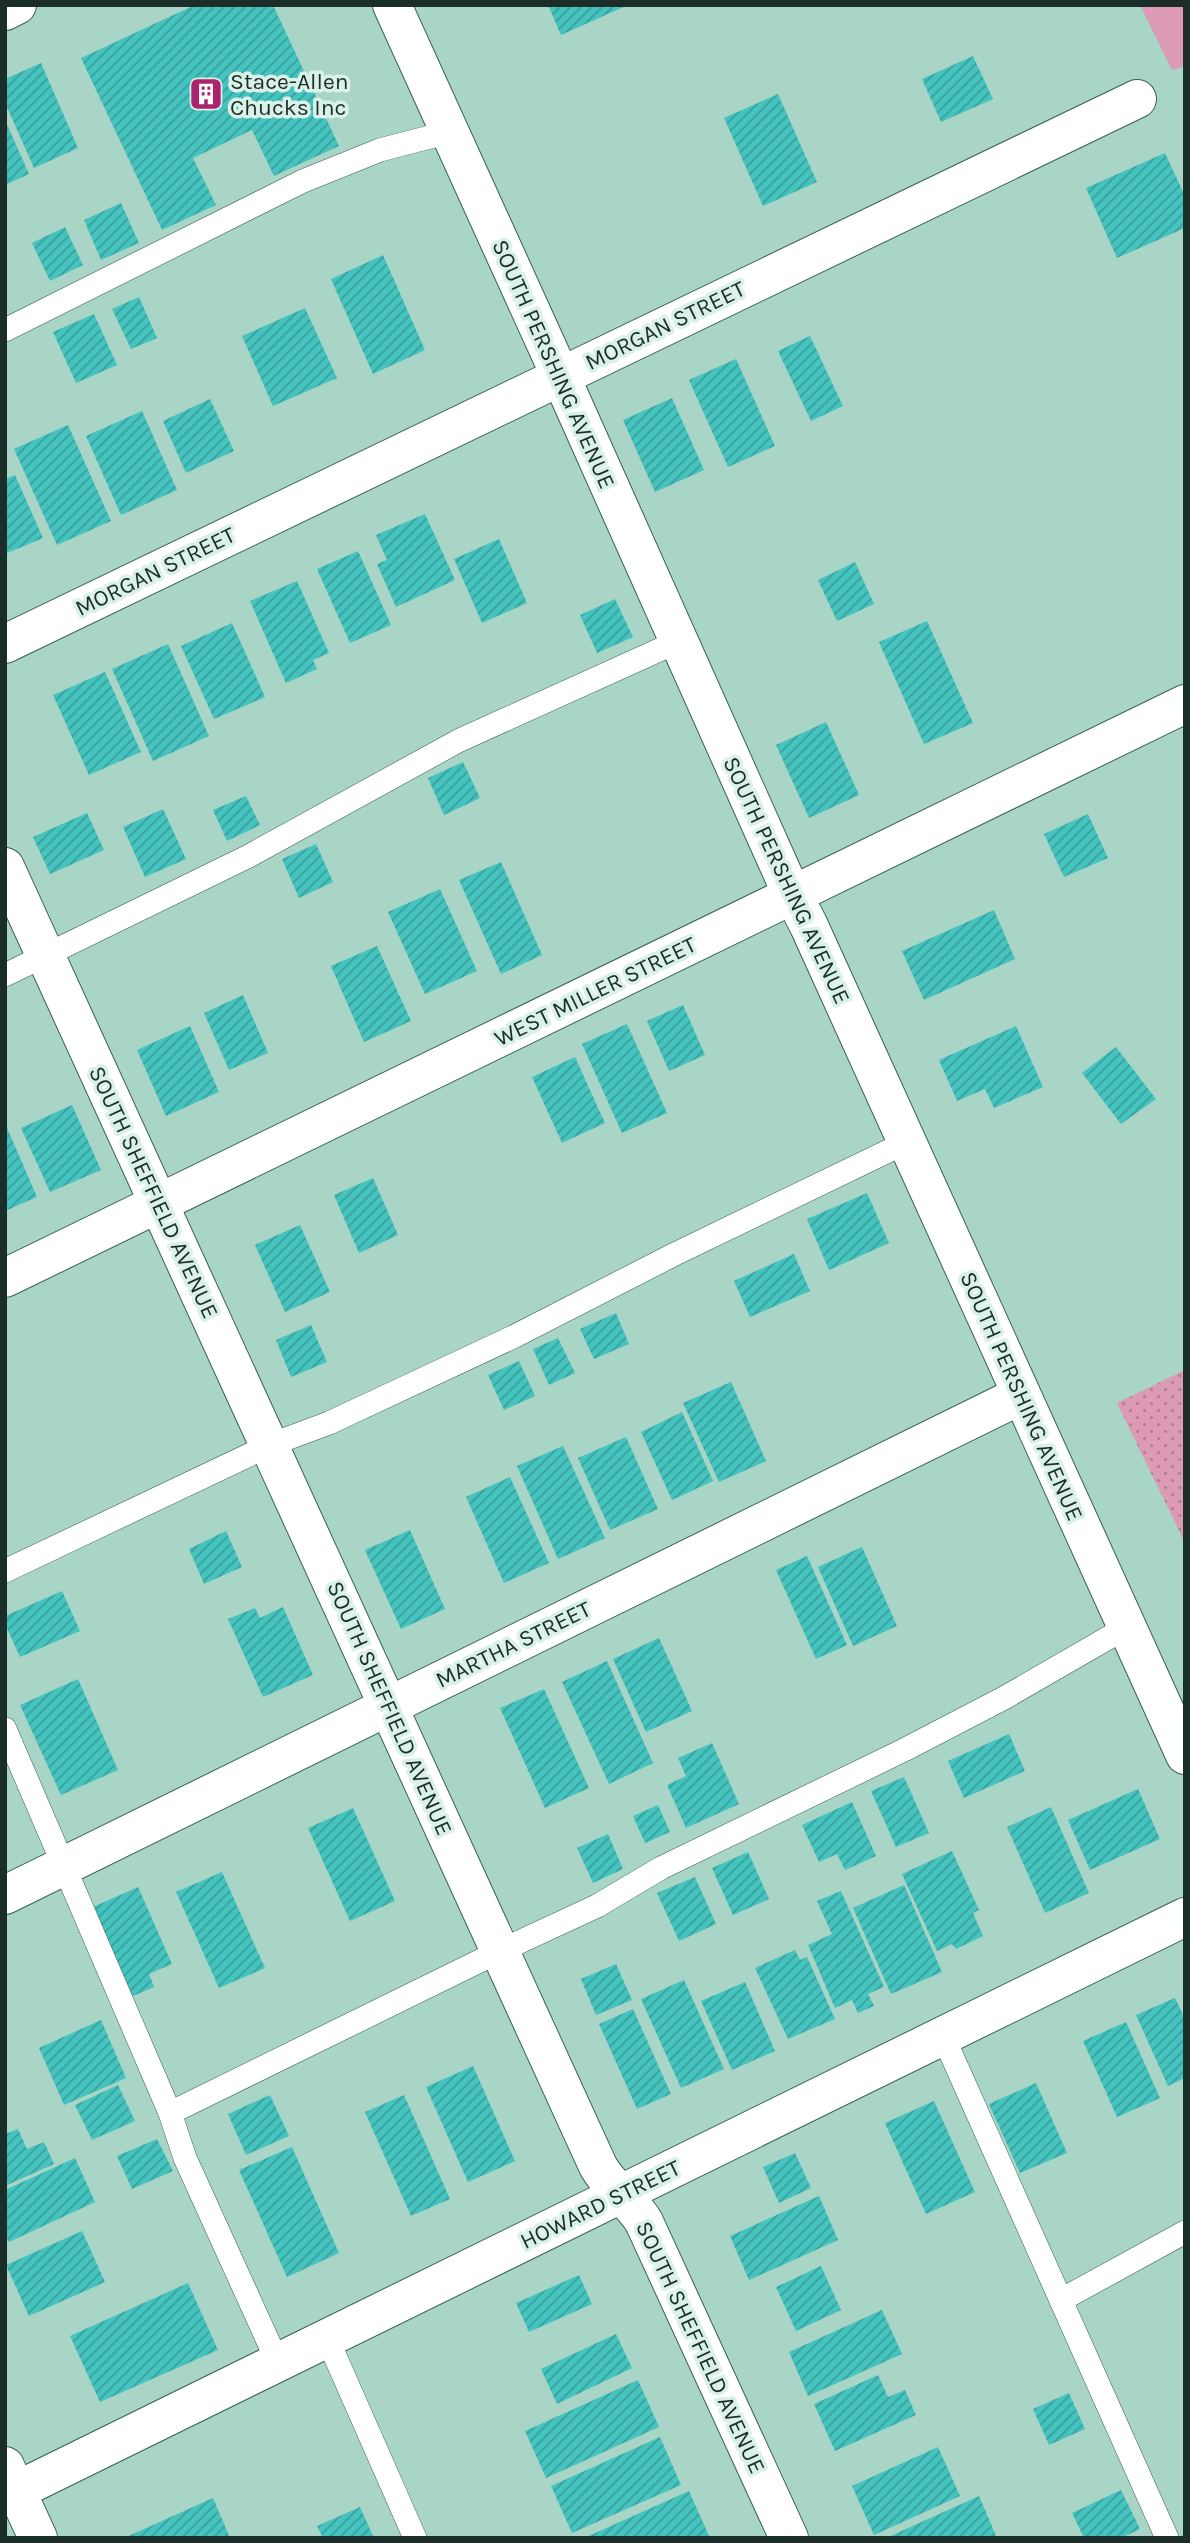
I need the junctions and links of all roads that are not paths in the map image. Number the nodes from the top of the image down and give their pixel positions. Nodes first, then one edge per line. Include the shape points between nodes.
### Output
1 (17, 5) edge
2 (391, 5) edge
3 (5, 11) edge
4 (1137, 99) dead end
5 (449, 132) junction
6 (5, 330) edge
7 (560, 375) junction
8 (679, 641) junction
9 (5, 644) edge
10 (1185, 704) edge
11 (5, 867) edge
12 (793, 895) junction
13 (45, 955) junction
14 (5, 975) edge
15 (907, 1142) junction
16 (159, 1202) junction
17 (5, 1278) edge
18 (1021, 1395) junction
19 (270, 1445) junction
20 (5, 1571) edge
21 (1127, 1627) junction
22 (389, 1705) junction
23 (5, 1729) edge
24 (1185, 1755) edge
25 (64, 1866) junction
26 (5, 1895) edge
27 (1185, 1917) edge
28 (500, 1951) junction
29 (943, 2036) junction
30 (170, 2113) junction
31 (621, 2194) junction
32 (1185, 2232) edge
33 (1061, 2300) junction
34 (327, 2338) junction
35 (278, 2363) junction
36 (11, 2479) edge
37 (38, 2538) edge
38 (415, 2538) edge
39 (789, 2538) edge
40 (1167, 2538) edge

1 - 3 street
2 - 5 street, SOUTH PERSHING AVENUE
4 - 7 street, MORGAN STREET
5 - 6 lane via 380,150 303,181
5 - 7 street, SOUTH PERSHING AVENUE
7 - 8 street, SOUTH PERSHING AVENUE
7 - 9 street, MORGAN STREET
8 - 12 street, SOUTH PERSHING AVENUE
8 - 13 lane via 458,741 249,856
10 - 12 street, WEST MILLER STREET
11 - 13 street, SOUTH SHEFFIELD AVENUE
12 - 15 street, SOUTH PERSHING AVENUE
12 - 16 street, WEST MILLER STREET
13 - 14 lane
13 - 16 street, SOUTH SHEFFIELD AVENUE
15 - 18 street, SOUTH PERSHING AVENUE
15 - 19 lane via 513,1337
16 - 17 street, WEST MILLER STREET
16 - 19 street, SOUTH SHEFFIELD AVENUE
18 - 21 street, SOUTH PERSHING AVENUE
18 - 22 street, MARTHA STREET
19 - 20 lane
19 - 22 street, SOUTH SHEFFIELD AVENUE
21 - 24 street, SOUTH PERSHING AVENUE
21 - 28 lane via 937,1733
22 - 25 street, MARTHA STREET
22 - 28 street, SOUTH SHEFFIELD AVENUE
23 - 25 lane
25 - 26 street, MARTHA STREET
25 - 30 lane
27 - 29 street, HOWARD STREET
28 - 30 lane
28 - 31 street, SOUTH SHEFFIELD AVENUE via 598,2166
29 - 31 street, HOWARD STREET
29 - 33 lane
30 - 35 lane via 185,2158
31 - 34 street, HOWARD STREET
31 - 39 street, SOUTH SHEFFIELD AVENUE via 644,2222
32 - 33 lane
33 - 40 lane
34 - 35 street, HOWARD STREET
34 - 38 lane
35 - 36 street, HOWARD STREET
36 - 37 street

